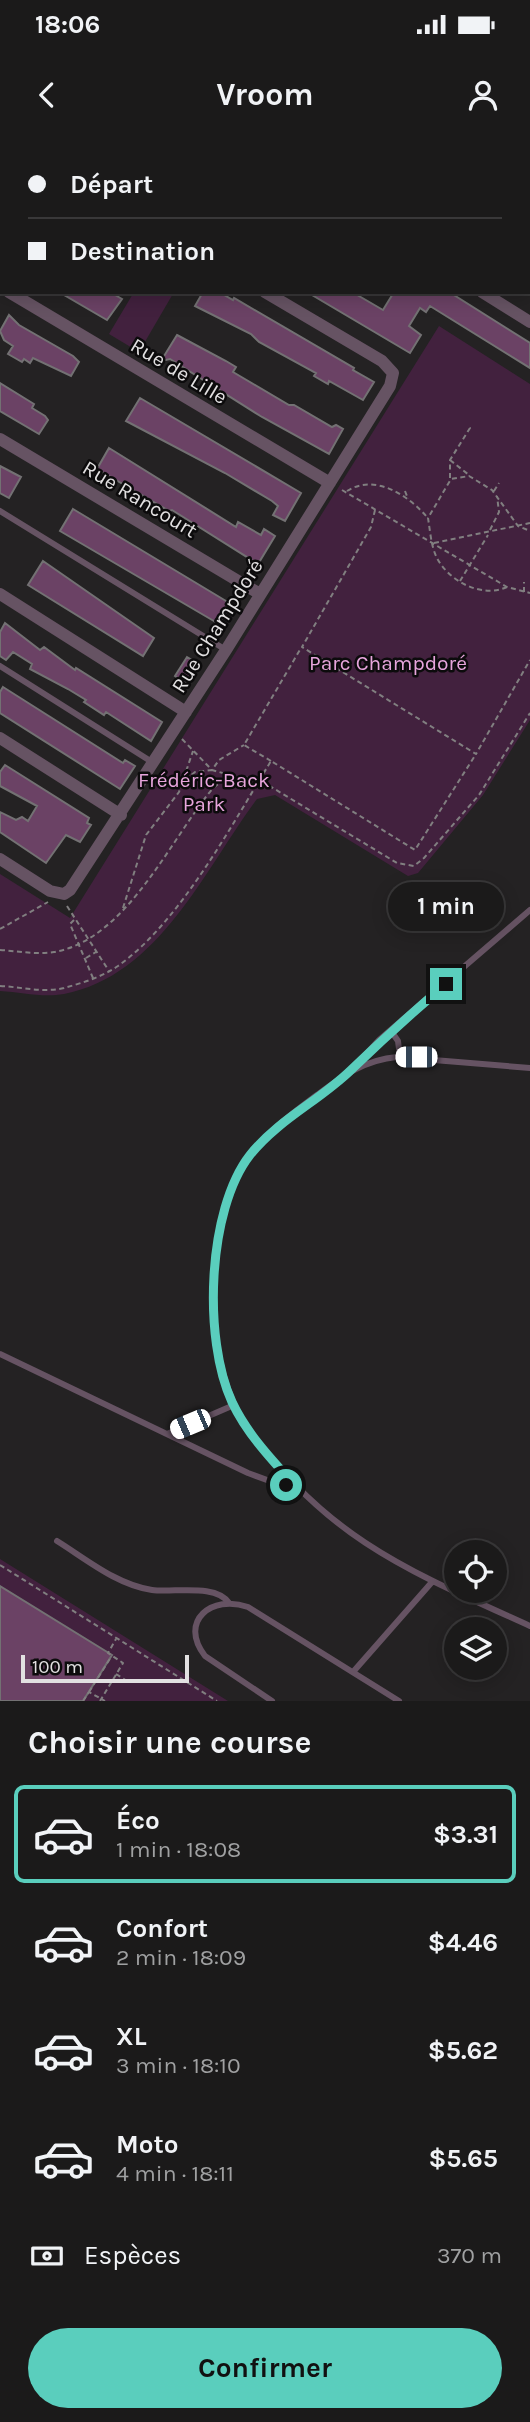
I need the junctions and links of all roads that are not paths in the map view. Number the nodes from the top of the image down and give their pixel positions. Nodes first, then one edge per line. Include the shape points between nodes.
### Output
1 (12, 294) edge
2 (268, 294) edge
3 (485, 294) edge
4 (530, 322) edge
5 (0, 439) edge
6 (330, 482) junction
7 (0, 511) edge
8 (0, 594) edge
9 (260, 594) junction
10 (226, 650) junction
11 (0, 666) edge
12 (186, 712) junction
13 (0, 738) edge
14 (153, 763) junction
15 (121, 815) junction
16 (0, 859) edge
17 (530, 910) edge
18 (391, 1031) junction
19 (400, 1057) junction
20 (530, 1068) edge
21 (351, 1070) junction
22 (0, 1354) edge
23 (234, 1405) junction
24 (167, 1434) junction
25 (292, 1482) junction
26 (57, 1541) dead end
27 (432, 1582) junction
28 (229, 1603) junction
29 (530, 1626) edge
30 (354, 1672) junction
31 (272, 1701) edge
32 (399, 1701) edge

1 - 6 street, Rue de Lille
2 - 6 street, Rue Champdoré via 382,361 393,373 390,386
3 - 4 street
5 - 9 street, Rue Rancourt
6 - 9 street, Rue Champdoré
7 - 10 lane
8 - 12 street
9 - 10 street, Rue Champdoré
10 - 12 street, Rue Champdoré
11 - 14 lane
12 - 14 street, Rue Champdoré
13 - 15 street
14 - 15 street, Rue Champdoré
15 - 16 street, Rue Champdoré via 66,900
17 - 18 lane
18 - 19 lane
18 - 21 lane
19 - 20 lane
19 - 21 lane via 378,1059
21 - 23 lane via 293,1112 260,1144 242,1168 229,1198 217,1247 215,1291 219,1354
22 - 24 lane
23 - 24 lane
23 - 25 lane
24 - 25 lane via 268,1481
25 - 27 lane via 338,1526
26 - 28 lane via 130,1584 211,1593
27 - 29 lane
27 - 30 lane
28 - 30 lane via 256,1611
28 - 31 lane via 202,1614 195,1640 205,1656
30 - 32 lane

